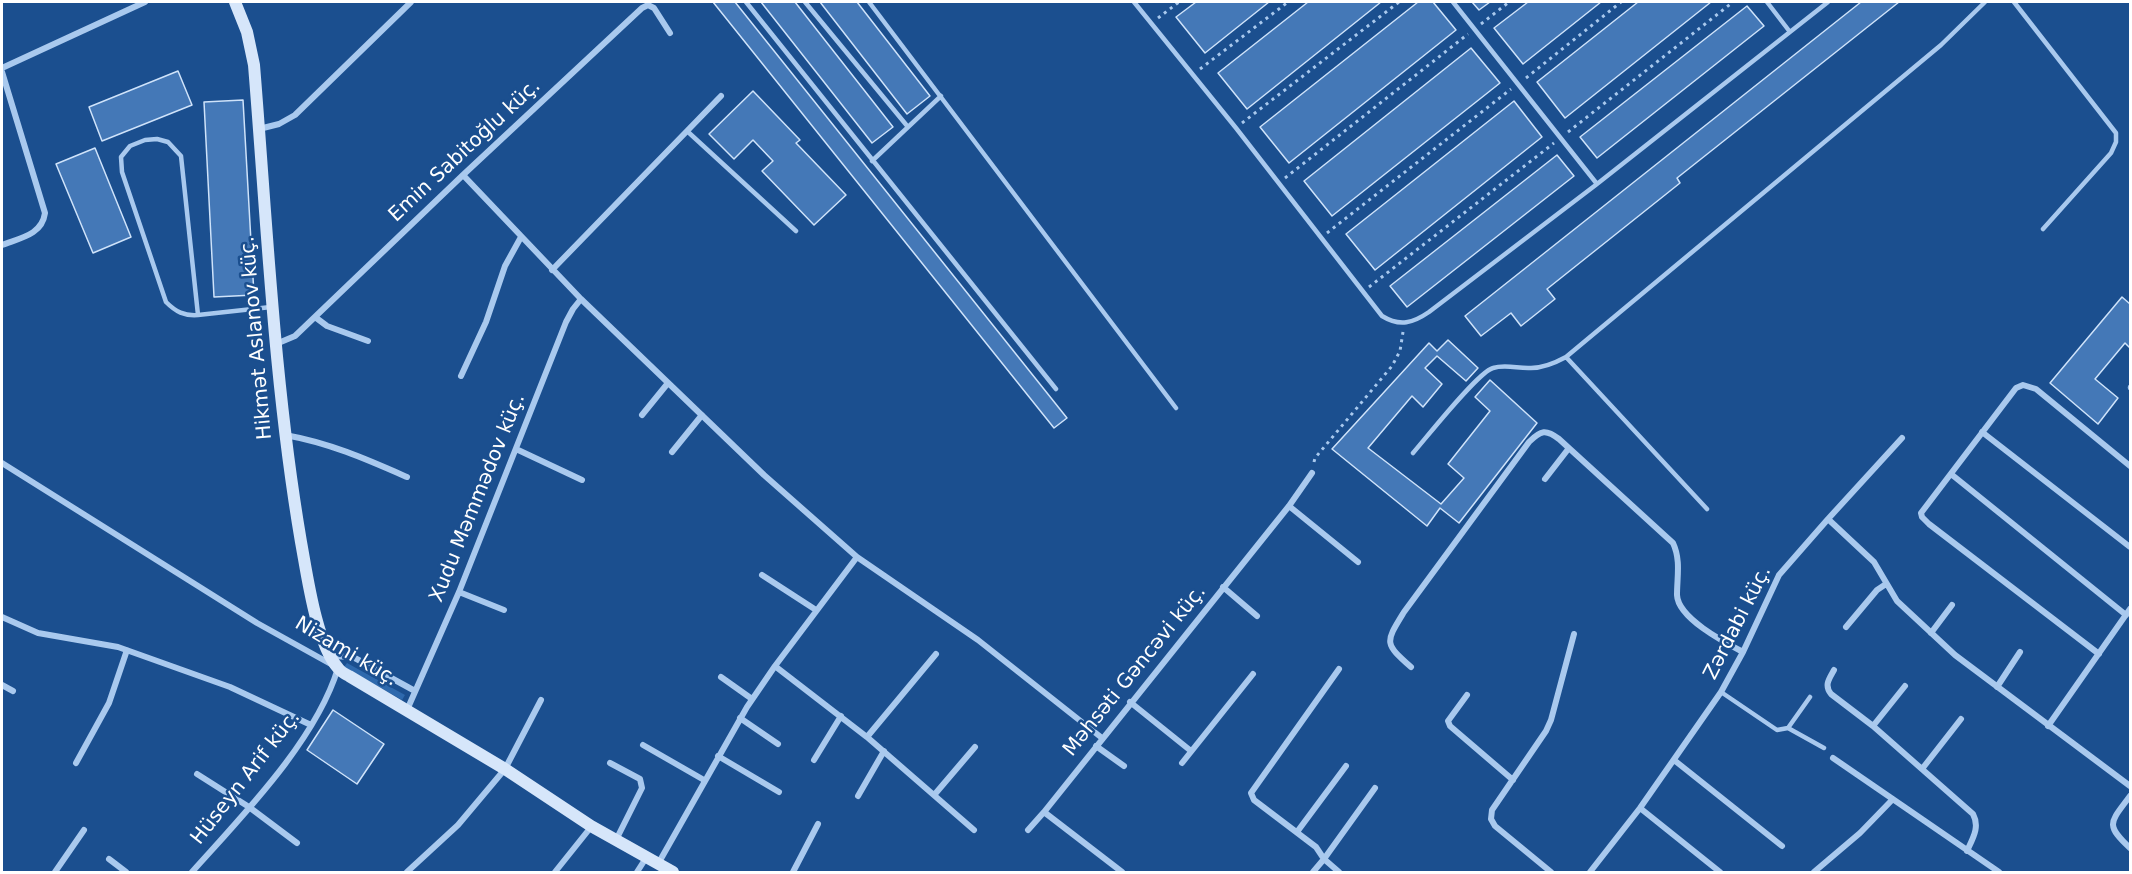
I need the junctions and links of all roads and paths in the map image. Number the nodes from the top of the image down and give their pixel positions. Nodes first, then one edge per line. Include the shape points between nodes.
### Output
1 (145, 2) edge
2 (235, 2) edge
3 (411, 2) edge
4 (746, 2) edge
5 (805, 2) edge
6 (869, 2) edge
7 (1134, 2) edge
8 (1179, 2) edge
9 (1288, 2) edge
10 (1400, 2) edge
11 (1453, 2) edge
12 (1509, 2) edge
13 (1621, 2) edge
14 (1733, 2) edge
15 (1767, 2) edge
16 (1828, 2) edge
17 (1985, 2) edge
18 (2014, 2) edge
19 (1151, 23) junction
20 (1475, 29) junction
21 (1790, 32) junction
22 (670, 33) dead end
23 (2, 70) edge
24 (1194, 74) junction
25 (1518, 84) junction
26 (721, 96) dead end
27 (941, 96) junction
28 (908, 127) junction
29 (1236, 128) junction
30 (259, 129) junction
31 (687, 131) junction
32 (1560, 138) junction
33 (872, 160) junction
34 (463, 175) junction
35 (1278, 183) junction
36 (1597, 184) junction
37 (2043, 229) dead end
38 (796, 231) dead end
39 (520, 237) junction
40 (1321, 238) junction
41 (2, 245) edge
42 (552, 270) junction
43 (1363, 291) junction
44 (581, 299) junction
45 (272, 307) junction
46 (198, 315) junction
47 (315, 317) junction
48 (1403, 324) junction
49 (368, 341) dead end
50 (276, 344) junction
51 (1566, 357) junction
52 (461, 376) dead end
53 (668, 383) junction
54 (1056, 389) dead end
55 (1176, 408) dead end
56 (642, 416) dead end
57 (702, 416) junction
58 (1982, 432) junction
59 (285, 435) junction
60 (1902, 438) dead end
61 (1569, 448) junction
62 (516, 449) junction
63 (672, 452) dead end
64 (1413, 453) dead end
65 (2, 463) edge
66 (2130, 466) edge
67 (1312, 472) joint
68 (1951, 474) junction
69 (407, 477) dead end
70 (1545, 479) dead end
71 (582, 480) dead end
72 (1289, 506) junction
73 (1707, 509) dead end
74 (1828, 519) junction
75 (2130, 547) edge
76 (857, 557) junction
77 (1358, 562) dead end
78 (762, 575) dead end
79 (1886, 584) junction
80 (1223, 587) junction
81 (459, 592) junction
82 (1952, 605) dead end
83 (504, 610) dead end
84 (816, 610) junction
85 (2128, 612) edge
86 (1257, 616) dead end
87 (2, 617) edge
88 (1846, 627) dead end
89 (1931, 633) junction
90 (1574, 634) dead end
91 (127, 650) junction
92 (1743, 652) junction
93 (2020, 652) dead end
94 (936, 654) dead end
95 (2099, 654) junction
96 (331, 656) junction
97 (775, 666) junction
98 (1411, 667) dead end
99 (338, 668) junction
100 (1339, 669) dead end
101 (1834, 670) dead end
102 (1253, 674) dead end
103 (721, 677) dead end
104 (2, 685) edge
105 (1905, 686) dead end
106 (1997, 687) junction
107 (13, 691) dead end
108 (415, 691) junction
109 (1721, 692) junction
110 (1467, 695) dead end
111 (1810, 697) dead end
112 (752, 699) junction
113 (541, 700) dead end
114 (1130, 702) junction
115 (407, 711) junction
116 (841, 716) junction
117 (740, 718) junction
118 (1961, 719) dead end
119 (311, 725) junction
120 (1874, 726) junction
121 (2048, 726) junction
122 (1788, 728) junction
123 (867, 737) junction
124 (1102, 738) junction
125 (778, 744) dead end
126 (643, 745) dead end
127 (1096, 746) junction
128 (975, 747) dead end
129 (1824, 748) dead end
130 (884, 751) junction
131 (1191, 751) junction
132 (718, 756) junction
133 (1833, 758) dead end
134 (814, 759) dead end
135 (1674, 760) junction
136 (76, 763) dead end
137 (610, 763) dead end
138 (1182, 763) dead end
139 (1124, 766) dead end
140 (1346, 766) dead end
141 (505, 769) junction
142 (1922, 769) junction
143 (197, 774) dead end
144 (704, 780) junction
145 (1513, 780) junction
146 (2130, 786) edge
147 (1375, 788) dead end
148 (779, 792) dead end
149 (935, 794) junction
150 (858, 796) dead end
151 (2130, 796) edge
152 (1892, 800) junction
153 (249, 807) junction
154 (1640, 808) junction
155 (1044, 812) junction
156 (818, 824) dead end
157 (591, 826) junction
158 (84, 830) dead end
159 (974, 830) dead end
160 (1028, 830) dead end
161 (1297, 831) junction
162 (616, 841) junction
163 (297, 843) dead end
164 (1782, 846) dead end
165 (2130, 848) edge
166 (1967, 851) junction
167 (109, 859) dead end
168 (1324, 859) junction
169 (652, 861) junction
170 (55, 873) edge
171 (126, 873) edge
172 (192, 873) edge
173 (407, 873) edge
174 (555, 873) edge
175 (636, 873) edge
176 (673, 873) edge
177 (793, 873) edge
178 (1122, 873) edge
179 (1313, 873) edge
180 (1340, 873) edge
181 (1551, 873) edge
182 (1590, 873) edge
183 (1720, 873) edge
184 (1814, 873) edge
185 (1999, 873) edge

1 - 23 street
2 - 30 street, Hikmət Aslanov küç. via 250,44
3 - 30 street via 295,115
4 - 33 lane
5 - 28 lane
6 - 27 lane
7 - 19 lane
8 - 19 path
9 - 24 path
10 - 29 path
11 - 20 lane
12 - 20 path
13 - 25 path
14 - 32 path
15 - 21 lane
16 - 21 lane
17 - 51 lane via 1941,45
18 - 37 lane via 2116,134 2111,153
19 - 24 lane
20 - 25 lane
20 - 35 path
21 - 36 lane
22 - 34 street, Emin Sabitoğlu küç. via 654,8 642,8
23 - 41 street via 45,213 35,232
24 - 29 lane
25 - 32 lane
25 - 40 path
26 - 31 street
27 - 28 lane
27 - 55 lane
28 - 33 lane
29 - 35 lane
30 - 45 street, Hikmət Aslanov küç.
31 - 38 lane
31 - 42 street
32 - 36 lane
32 - 43 path
33 - 54 lane
34 - 39 street
34 - 47 street, Emin Sabitoğlu küç.
35 - 40 lane
36 - 48 lane via 1429,312
39 - 42 street
39 - 52 street
40 - 43 lane
42 - 44 street
43 - 48 lane via 1382,316
44 - 53 street
44 - 62 street, Xudu Məmmədov küç. via 566,322
45 - 46 lane
45 - 50 street, Hikmət Aslanov küç.
46 - 46 lane via 181,156 168,142 145,140 130,146 121,157 122,172 166,302 176,312
47 - 49 street via 327,326
47 - 50 street, Emin Sabitoğlu küç. via 295,336
48 - 67 path via 1400,351 1392,366 1315,458
50 - 59 street, Hikmət Aslanov küç.
51 - 64 lane via 1529,369 1492,368
51 - 73 lane
53 - 56 street
53 - 57 street
57 - 63 street
57 - 76 street
58 - 66 street via 2016,388 2029,386
58 - 68 street
58 - 75 street
59 - 69 street via 338,447
59 - 96 street, Hikmət Aslanov küç. via 308,582
60 - 74 street, Zərdabi küç.
61 - 70 street
61 - 92 street via 1673,543 1677,551 1678,604 1683,612
61 - 98 street via 1551,432 1535,435 1404,612 1389,643
62 - 71 street
62 - 81 street, Xudu Məmmədov küç.
65 - 99 street, Nizami küç. via 248,617
67 - 72 street, Məhsəti Gəncəvi küç.
68 - 85 street
68 - 95 street via 1924,507 1922,518
72 - 77 street
72 - 80 street, Məhsəti Gəncəvi küç.
74 - 79 street via 1874,562
74 - 92 street, Zərdabi küç. via 1779,575
76 - 84 street
76 - 124 street via 978,640
78 - 84 street
79 - 88 street
79 - 89 street via 1897,601
80 - 86 street
80 - 114 street, Məhsəti Gəncəvi küç.
81 - 83 street
81 - 108 street, Xudu Məmmədov küç.
82 - 89 street
84 - 97 street
85 - 95 street
87 - 91 street via 38,633
89 - 106 street
90 - 145 street via 1551,720
91 - 119 street via 230,687
91 - 136 street via 109,703
92 - 109 street, Zərdabi küç.
93 - 106 street
94 - 123 street
95 - 121 street
96 - 99 street, Hikmət Aslanov küç.
96 - 108 street via 353,657
97 - 112 street
97 - 116 street
99 - 115 street, Nizami küç.
99 - 119 street, Hüseyn Arif küç.
100 - 161 street via 1251,793 1254,800
101 - 120 street via 1827,688
102 - 131 street
103 - 112 street
104 - 107 street
105 - 120 street
106 - 121 street
108 - 115 street, Xudu Məmmədov küç.
109 - 122 lane via 1777,730
109 - 135 street, Zərdabi küç.
110 - 145 street via 1450,717 1449,726
111 - 122 lane
112 - 117 street
113 - 141 street
114 - 124 street, Məhsəti Gəncəvi küç.
114 - 131 street
115 - 141 street, Nizami küç.
116 - 123 street
116 - 134 street
117 - 125 street
117 - 132 street
118 - 142 street
119 - 153 street, Hüseyn Arif küç.
120 - 142 street
121 - 146 street
122 - 129 lane
123 - 130 street
124 - 127 street, Məhsəti Gəncəvi küç.
126 - 144 street
127 - 139 street
127 - 155 street, Məhsəti Gəncəvi küç.
128 - 149 street
130 - 149 street
130 - 150 street
131 - 138 street
132 - 144 street
132 - 148 street
133 - 152 street
135 - 154 street, Zərdabi küç.
135 - 164 street
137 - 162 street via 643,783
140 - 161 street
141 - 157 street, Nizami küç.
141 - 173 street via 458,825
142 - 166 street via 1976,818 1976,830
143 - 153 street
144 - 169 street
145 - 181 street via 1492,810 1491,819
147 - 168 street
149 - 159 street
151 - 165 street via 2112,823 2116,835
152 - 166 street
152 - 184 street
153 - 163 street
153 - 172 street, Hüseyn Arif küç.
154 - 182 street, Zərdabi küç.
154 - 183 street
155 - 160 street, Məhsəti Gəncəvi küç.
155 - 178 street
156 - 177 street
157 - 162 street, Nizami küç.
157 - 174 street
158 - 170 street
161 - 168 street
162 - 169 street, Nizami küç.
166 - 185 street
167 - 171 street
168 - 179 street
168 - 180 street
169 - 175 street
169 - 176 street, Nizami küç.

